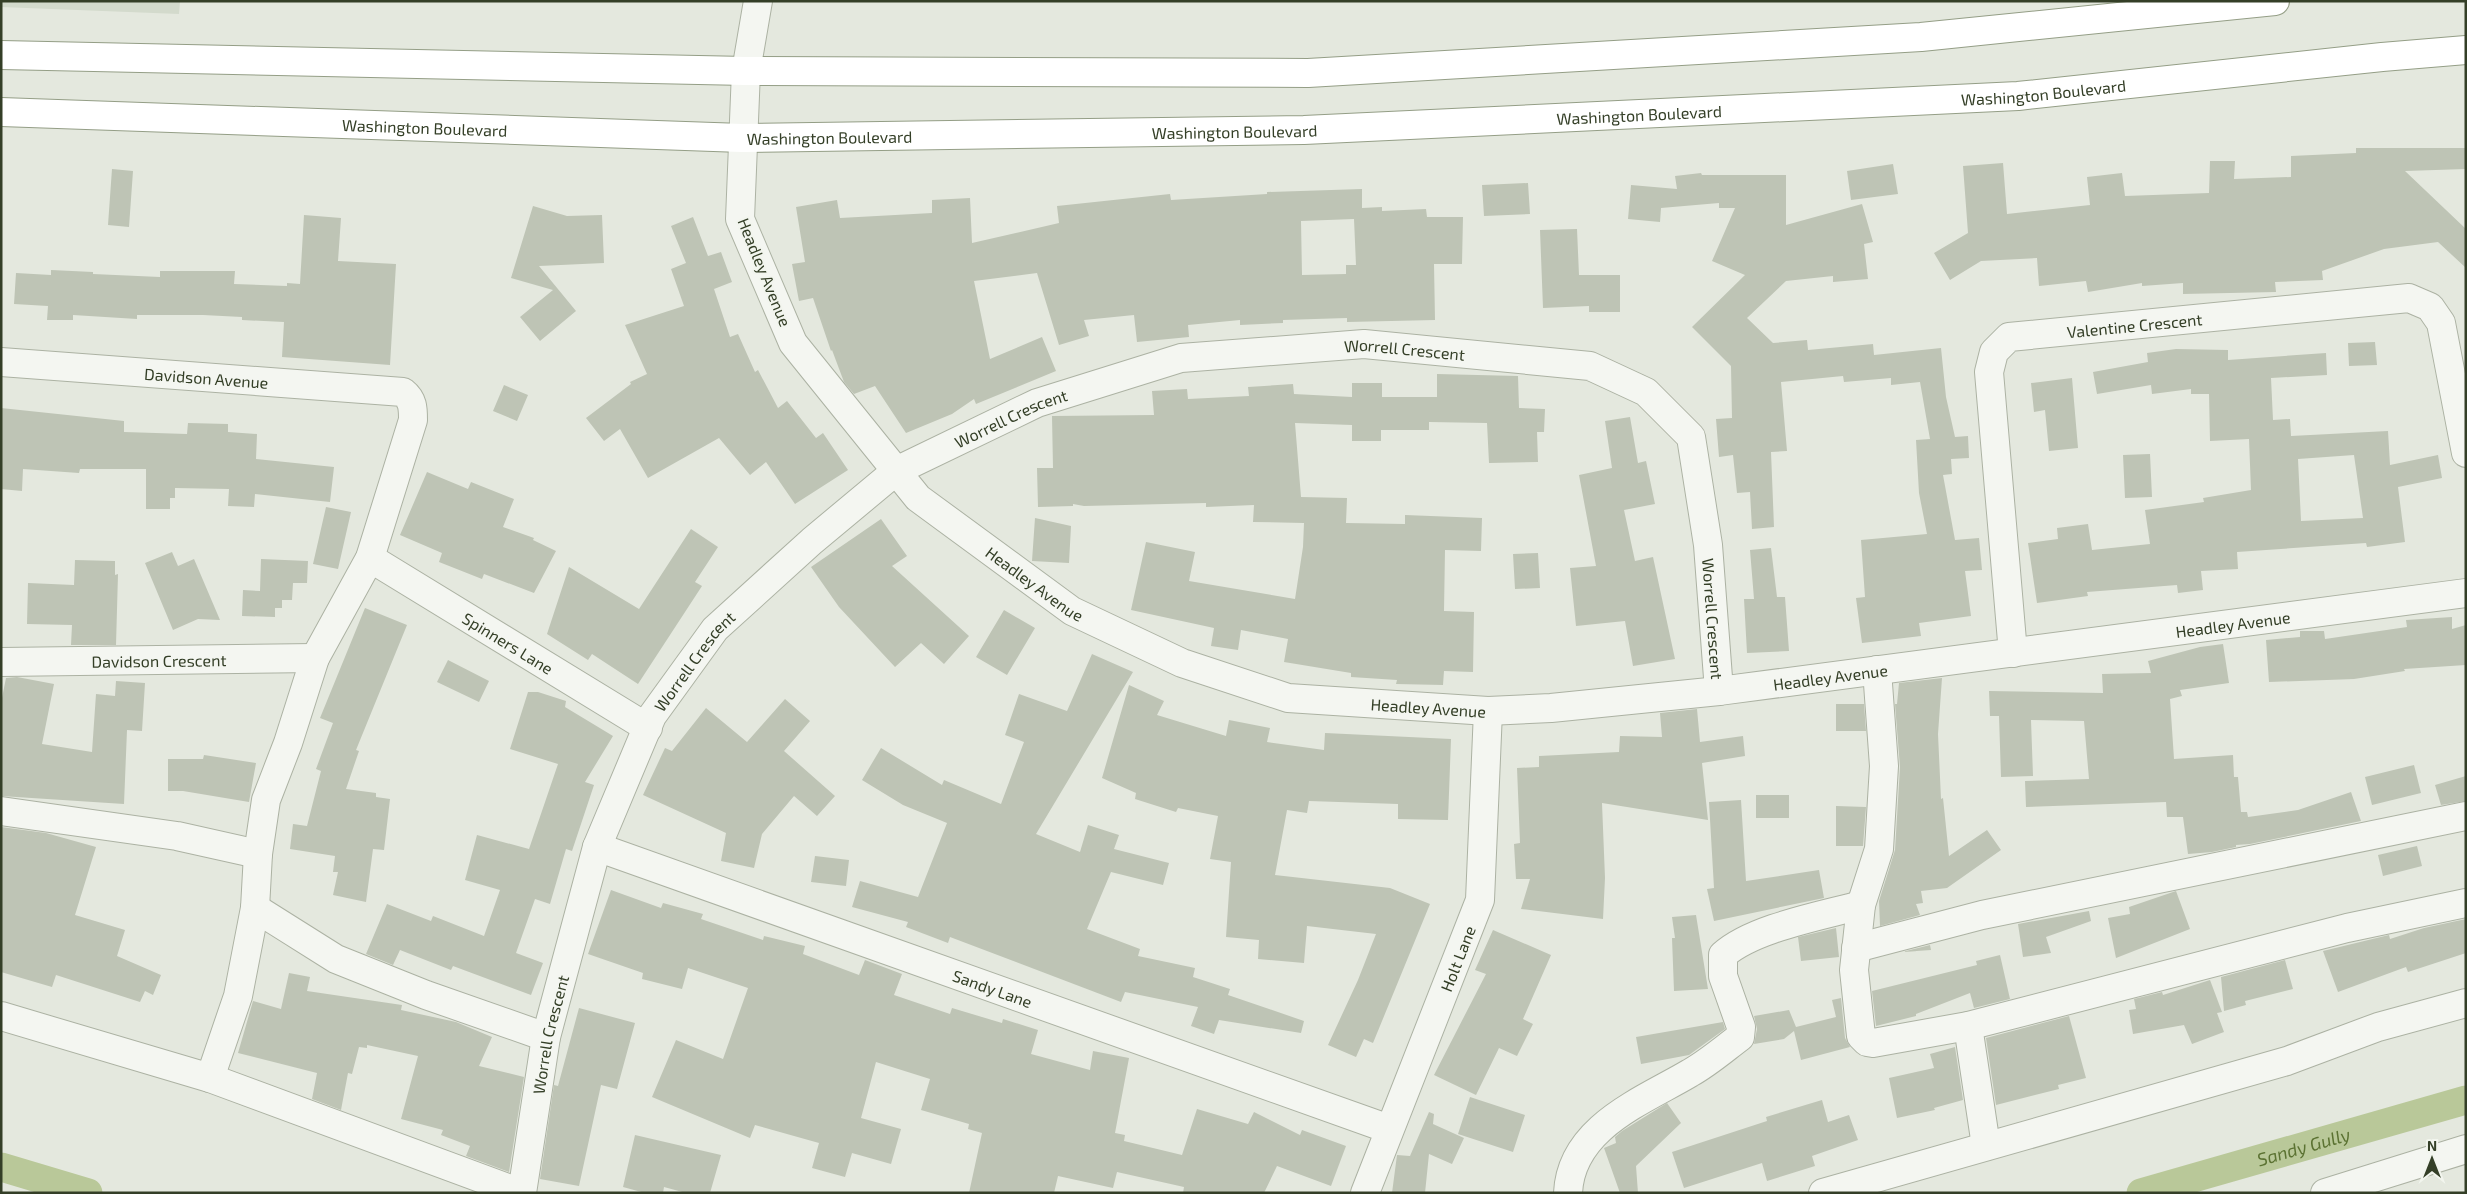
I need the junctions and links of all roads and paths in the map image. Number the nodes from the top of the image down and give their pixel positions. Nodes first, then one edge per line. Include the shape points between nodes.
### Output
1 (758, 1) edge
2 (2275, 1) edge
3 (2466, 50) edge
4 (1, 54) edge
5 (746, 71) junction
6 (1, 112) edge
7 (742, 138) junction
8 (1, 362) edge
9 (2466, 453) edge
10 (896, 471) junction
11 (370, 558) junction
12 (2466, 593) edge
13 (2013, 652) junction
14 (315, 658) junction
15 (1, 662) edge
16 (1876, 670) junction
17 (1719, 691) junction
18 (1488, 711) junction
19 (648, 728) junction
20 (1, 811) edge
21 (2466, 816) edge
22 (597, 847) junction
23 (258, 854) junction
24 (2466, 902) edge
25 (1861, 905) junction
26 (255, 908) junction
27 (1856, 948) junction
28 (2466, 1003) edge
29 (1, 1016) edge
30 (1968, 1026) junction
31 (546, 1037) junction
32 (210, 1078) junction
33 (1389, 1128) junction
34 (1986, 1146) junction
35 (2466, 1149) edge
36 (522, 1193) edge
37 (1365, 1193) edge
38 (1568, 1193) edge
39 (1823, 1193) edge
40 (2324, 1193) edge

1 - 5 street, Headley Avenue
2 - 5 highway via 1921,37 1308,73
3 - 7 highway, Washington Boulevard via 2018,96 1304,130
4 - 5 highway
5 - 7 street, Headley Avenue
6 - 7 highway, Washington Boulevard
7 - 10 street, Headley Avenue via 740,219 793,343
8 - 11 street, Davidson Avenue via 403,392 410,397 413,420
9 - 13 street, Valentine Crescent via 2441,323 2430,307 2409,298 2008,337 1994,352 1989,372
10 - 17 street, Worrell Crescent via 1038,403 1181,358 1364,344 1590,366 1646,392 1691,437 1708,545
10 - 18 street, Headley Avenue via 918,498 1072,611 1182,663 1288,698
10 - 19 street, Worrell Crescent via 714,629 652,716
11 - 14 street
11 - 19 street, Spinners Lane
12 - 13 street, Headley Avenue
13 - 16 street, Headley Avenue
14 - 15 street, Davidson Crescent
14 - 23 street via 266,800
16 - 17 street, Headley Avenue
16 - 25 street via 1884,766 1879,849
17 - 18 street, Headley Avenue
18 - 33 street, Holt Lane via 1480,900
19 - 22 street, Worrell Crescent
20 - 23 street via 177,836
21 - 27 street via 1982,915
22 - 31 street, Worrell Crescent
22 - 33 street, Sandy Lane
23 - 26 street
24 - 30 street via 2347,928
25 - 27 street
25 - 38 street via 1736,944 1723,955 1722,976 1742,1027 1740,1037 1691,1072 1640,1100 1595,1131 1577,1159
26 - 31 street via 336,959
26 - 32 street via 238,996
27 - 30 street via 1857,1012 1861,1036 1867,1042
28 - 34 street via 2378,1027 2287,1061
29 - 32 street
30 - 34 street
31 - 36 street, Worrell Crescent
32 - 36 street
33 - 37 street, Holt Lane
34 - 39 street
35 - 40 street

